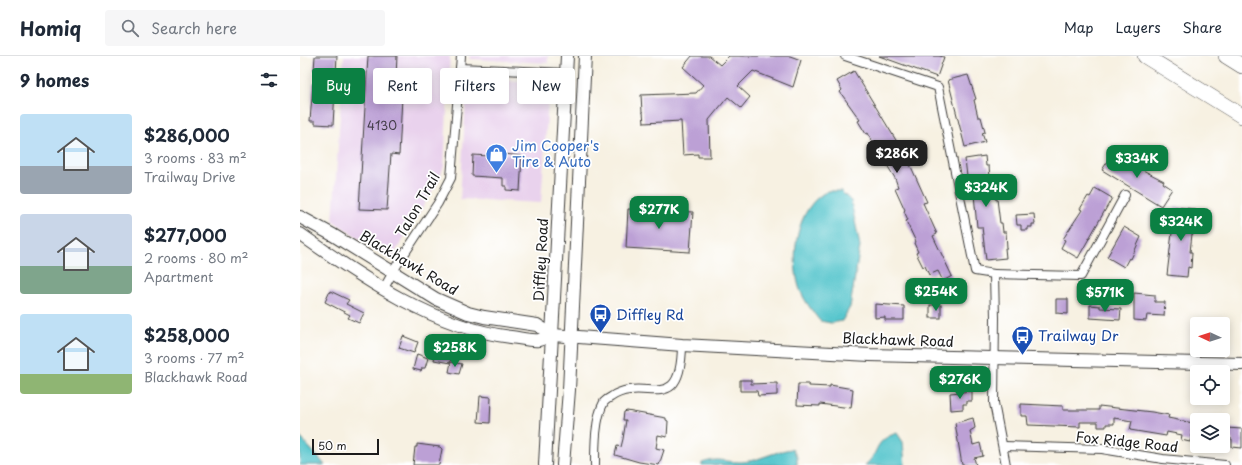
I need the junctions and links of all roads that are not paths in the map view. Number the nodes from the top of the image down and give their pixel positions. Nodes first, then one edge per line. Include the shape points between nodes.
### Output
1 (461, 56) edge
2 (567, 56) edge
3 (585, 56) edge
4 (845, 56) edge
5 (1132, 56) edge
6 (1145, 56) edge
7 (1226, 56) edge
8 (1242, 66) edge
9 (460, 68) edge
10 (566, 68) edge
11 (1177, 76) junction
12 (457, 104) edge
13 (564, 104) edge
14 (1242, 116) edge
15 (1125, 195) dead end
16 (300, 217) edge
17 (300, 234) edge
18 (393, 272) junction
19 (994, 274) junction
20 (384, 288) junction
21 (553, 335) junction
22 (572, 336) junction
23 (682, 345) junction
24 (994, 359) junction
25 (1242, 364) edge
26 (1003, 446) junction
27 (545, 465) edge
28 (563, 465) edge
29 (595, 465) edge
30 (1006, 465) edge
31 (1225, 465) edge

1 - 9 street, Talon Trail
2 - 10 street, Diffley Road
3 - 22 street
4 - 19 street via 938,87 975,271
5 - 11 highway
6 - 11 highway
7 - 8 highway
11 - 14 highway
12 - 18 street, Talon Trail via 451,178 438,203
13 - 21 street, Diffley Road
15 - 19 street via 1081,276
16 - 18 street, Blackhawk Road
17 - 20 street, Blackhawk Road
18 - 20 street, Talon Trail
18 - 21 street, Blackhawk Road via 436,299 468,313 504,322 537,325
19 - 24 street
20 - 21 street, Blackhawk Road via 430,313 480,332 535,340
21 - 22 street, Blackhawk Road
21 - 27 street, Diffley Road
22 - 23 street, Blackhawk Road
22 - 28 street
23 - 24 street, Blackhawk Road
23 - 29 street via 682,366 675,383 661,390 620,391 604,401 596,429
24 - 25 street, Blackhawk Road
24 - 26 street via 994,403
26 - 30 street
26 - 31 street, Fox Ridge Road via 1102,449 1163,459

